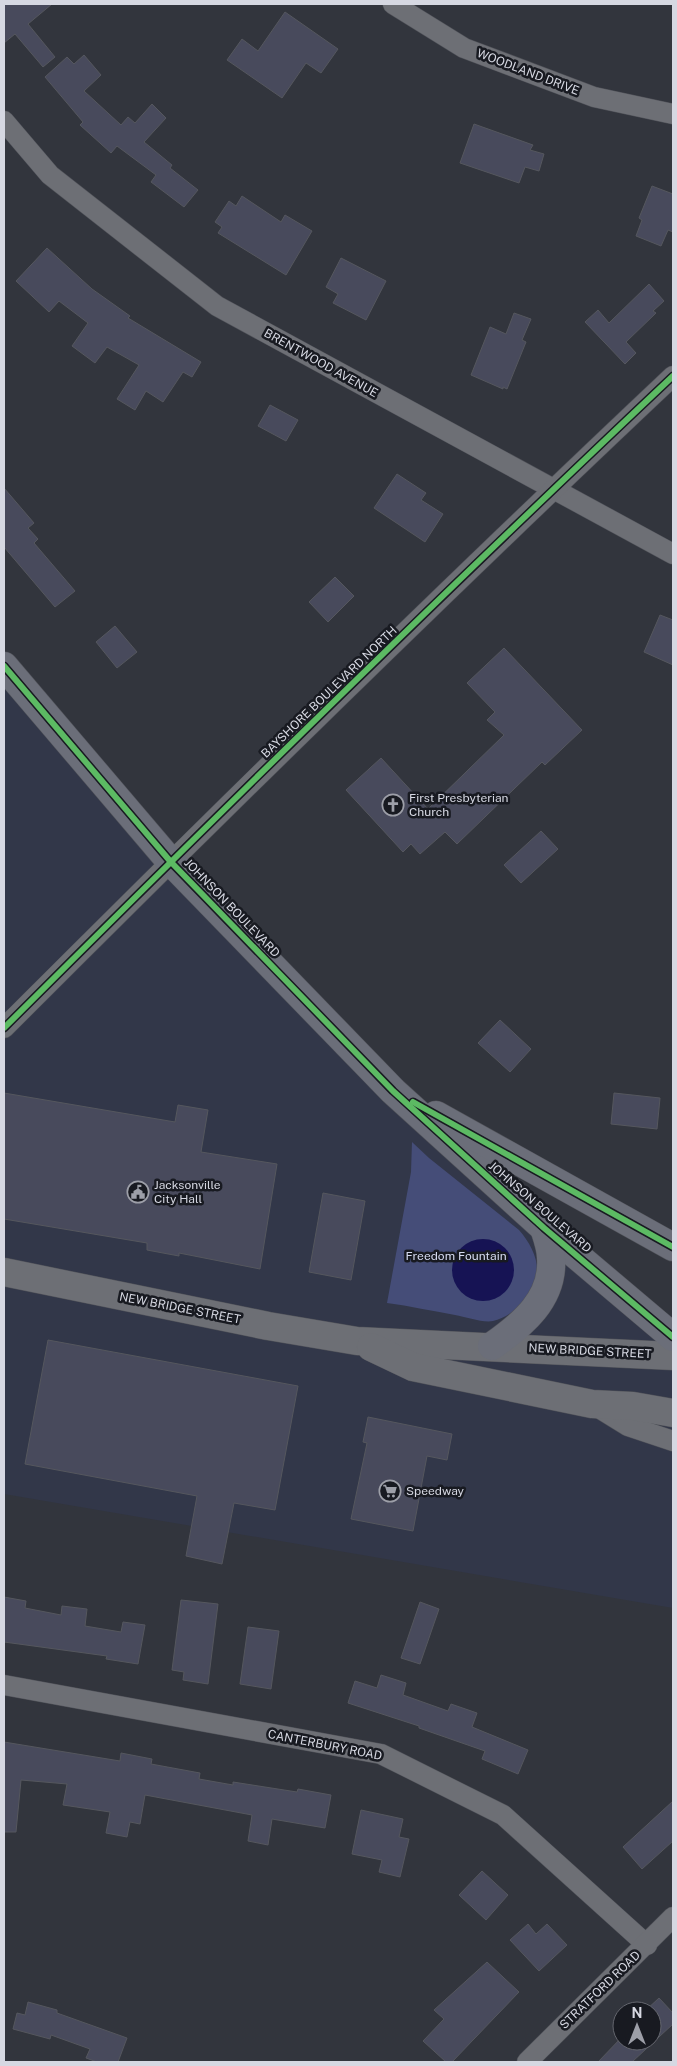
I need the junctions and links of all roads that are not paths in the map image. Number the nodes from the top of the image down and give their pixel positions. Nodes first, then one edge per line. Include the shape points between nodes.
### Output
1 (393, 4) edge
2 (673, 114) edge
3 (4, 121) edge
4 (673, 376) edge
5 (553, 489) junction
6 (673, 554) edge
7 (4, 666) edge
8 (170, 861) junction
9 (4, 1028) edge
10 (394, 1091) junction
11 (544, 1228) junction
12 (673, 1247) edge
13 (4, 1272) edge
14 (673, 1337) edge
15 (357, 1341) junction
16 (492, 1346) junction
17 (673, 1356) edge
18 (592, 1404) junction
19 (673, 1413) edge
20 (673, 1442) edge
21 (4, 1685) edge
22 (673, 1917) edge
23 (647, 1945) junction
24 (526, 2062) edge

1 - 2 street, WOODLAND DRIVE via 464,48 594,97
3 - 5 street, BRENTWOOD AVENUE via 50,175 217,306
4 - 5 street, BAYSHORE BOULEVARD NORTH
5 - 6 street, BRENTWOOD AVENUE
5 - 8 street, BAYSHORE BOULEVARD NORTH
7 - 8 main road, JOHNSON BOULEVARD
8 - 9 street, BAYSHORE BOULEVARD NORTH
8 - 10 main road, JOHNSON BOULEVARD
10 - 11 main road, JOHNSON BOULEVARD
10 - 12 main road, JOHNSON BOULEVARD
11 - 14 main road, JOHNSON BOULEVARD
11 - 16 main road via 551,1258 549,1280 542,1299 516,1329
13 - 15 main road, NEW BRIDGE STREET
15 - 16 main road, NEW BRIDGE STREET
15 - 18 main road, NEW BRIDGE STREET via 413,1366
16 - 17 main road, NEW BRIDGE STREET
18 - 19 main road, NEW BRIDGE STREET via 633,1406
18 - 20 street, NEW BRIDGE STREET via 628,1426
21 - 23 street, CANTERBURY ROAD via 381,1754 503,1815
22 - 23 street, STRATFORD ROAD
23 - 24 street, STRATFORD ROAD

